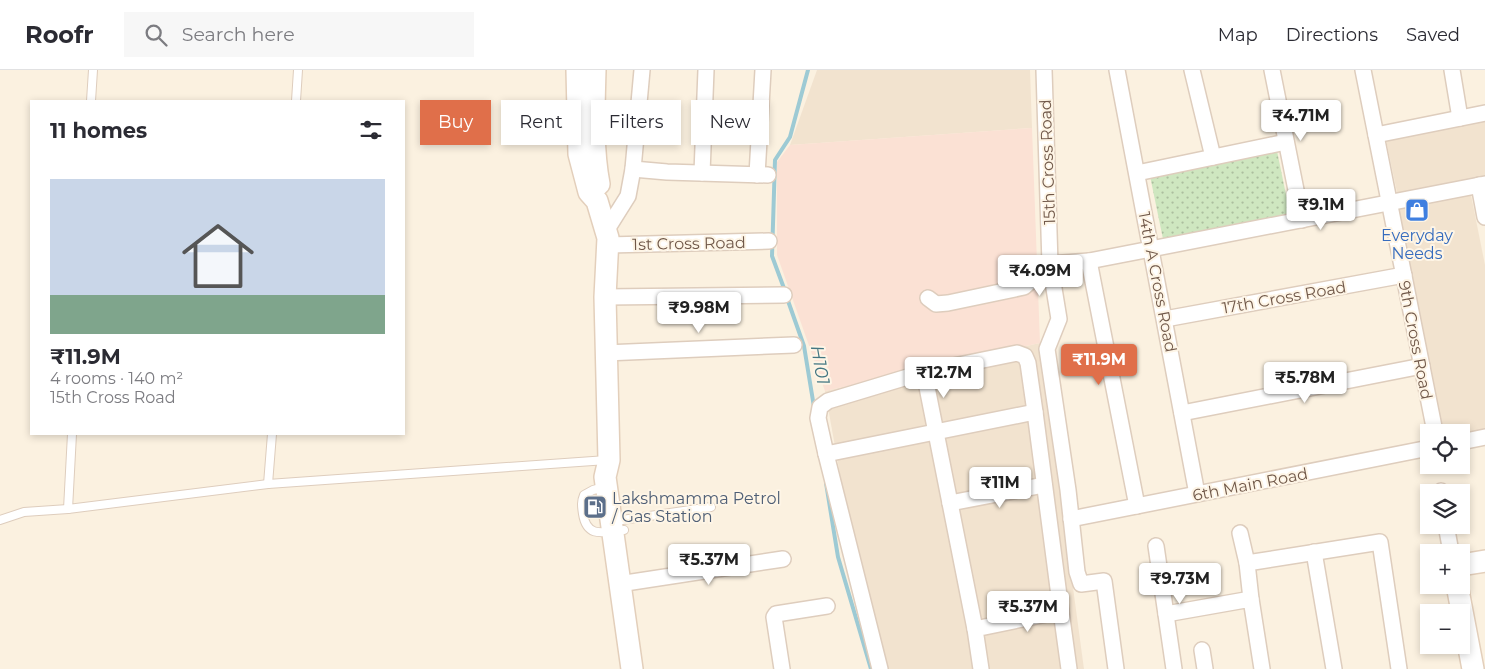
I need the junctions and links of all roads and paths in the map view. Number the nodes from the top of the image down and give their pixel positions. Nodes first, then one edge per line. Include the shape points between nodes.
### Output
1 (93, 70) edge
2 (298, 70) edge
3 (577, 70) edge
4 (595, 70) edge
5 (642, 70) edge
6 (706, 70) edge
7 (763, 70) edge
8 (1044, 70) edge
9 (1117, 70) edge
10 (1192, 70) edge
11 (1272, 70) edge
12 (1363, 70) edge
13 (1452, 70) edge
14 (91, 100) edge
15 (296, 100) edge
16 (1485, 113) edge
17 (1460, 118) junction
18 (1376, 135) junction
19 (1286, 142) junction
20 (1213, 157) junction
21 (633, 169) junction
22 (702, 173) junction
23 (1137, 173) junction
24 (1482, 185) edge
25 (597, 202) junction
26 (1389, 203) junction
27 (1485, 217) edge
28 (1302, 220) junction
29 (607, 238) junction
30 (769, 241) dead end
31 (1152, 249) junction
32 (1089, 261) junction
33 (1050, 264) junction
34 (1404, 275) junction
35 (784, 296) dead end
36 (605, 297) junction
37 (928, 298) dead end
38 (1165, 319) junction
39 (794, 344) dead end
40 (605, 353) junction
41 (1422, 366) junction
42 (924, 372) junction
43 (1034, 412) junction
44 (1182, 413) junction
45 (1433, 424) edge
46 (935, 432) junction
47 (72, 435) edge
48 (272, 435) edge
49 (1485, 437) edge
50 (1470, 440) edge
51 (1420, 450) edge
52 (826, 454) junction
53 (609, 460) junction
54 (268, 484) junction
55 (1044, 485) junction
56 (1197, 494) junction
57 (950, 503) junction
58 (1137, 506) junction
59 (711, 507) dead end
60 (68, 509) junction
61 (1071, 519) junction
62 (0, 520) edge
63 (1049, 522) junction
64 (619, 527) junction
65 (1240, 533) dead end
66 (1156, 546) dead end
67 (1314, 552) junction
68 (783, 559) dead end
69 (1485, 561) edge
70 (1247, 563) junction
71 (1470, 564) edge
72 (625, 583) junction
73 (1458, 594) edge
74 (1251, 599) junction
75 (827, 606) dead end
76 (1061, 611) junction
77 (1166, 614) junction
78 (975, 629) junction
79 (1202, 650) dead end
80 (632, 669) edge
81 (644, 669) edge
82 (782, 669) edge
83 (880, 669) edge
84 (981, 669) edge
85 (1070, 669) edge
86 (1116, 669) edge
87 (1174, 669) edge
88 (1205, 669) edge
89 (1262, 669) edge
90 (1334, 669) edge
91 (1399, 669) edge
92 (1473, 669) edge

1 - 14 lane
2 - 15 lane
3 - 25 main road via 579,154 589,192
4 - 25 main road via 594,122 600,187
5 - 21 street
6 - 22 street
7 - 22 street via 762,175
8 - 33 street, 15th Cross Road
9 - 23 street, 14th A Cross Road
10 - 20 street
11 - 19 street
12 - 18 street, 9th Cross Road
13 - 17 street
16 - 17 street
17 - 18 street
18 - 26 street, 9th Cross Road
19 - 20 street
19 - 28 street
20 - 23 street
21 - 22 street
21 - 29 street via 628,196
23 - 31 street, 14th A Cross Road
24 - 26 street
24 - 27 street
25 - 29 main road
26 - 28 street
26 - 34 street, 9th Cross Road
28 - 31 street
29 - 30 street, 1st Cross Road
29 - 36 main road
31 - 32 street
31 - 38 street, 14th A Cross Road
32 - 33 street
32 - 58 street
33 - 37 street via 1024,287 936,304
33 - 61 street, 15th Cross Road via 1059,319 1047,349
34 - 38 street, 17th Cross Road
34 - 41 street, 9th Cross Road
35 - 36 street
36 - 40 main road
38 - 44 street, 14th A Cross Road
39 - 40 street
40 - 53 main road
41 - 44 street
41 - 45 street, 9th Cross Road
42 - 43 street via 1017,353 1025,356 1028,362
42 - 46 street
42 - 52 street via 828,401 820,407 818,418
43 - 46 street
43 - 55 street
44 - 56 street, 14th A Cross Road
46 - 52 street
46 - 57 street
47 - 60 lane
48 - 54 lane
49 - 50 street
51 - 56 street, 6th Main Road
52 - 83 street
53 - 54 lane
53 - 64 main road via 617,477
53 - 64 main road via 606,486
54 - 60 lane
55 - 57 street
55 - 63 street
56 - 58 street, 6th Main Road
57 - 78 street
58 - 61 street, 6th Main Road
59 - 64 lane
60 - 62 lane via 24,512
61 - 63 street, 6th Main Road
61 - 86 street, 15th Cross Road via 1081,584 1104,581
63 - 76 street
64 - 72 main road
65 - 70 street
66 - 77 street
67 - 70 street
67 - 90 street
67 - 91 street via 1380,542
68 - 72 street
69 - 71 main road
70 - 74 street
72 - 80 main road
72 - 81 main road
73 - 92 main road
74 - 77 street
74 - 89 street
75 - 82 street via 776,614
76 - 78 street
76 - 85 street
77 - 87 street
78 - 84 street
79 - 88 street

